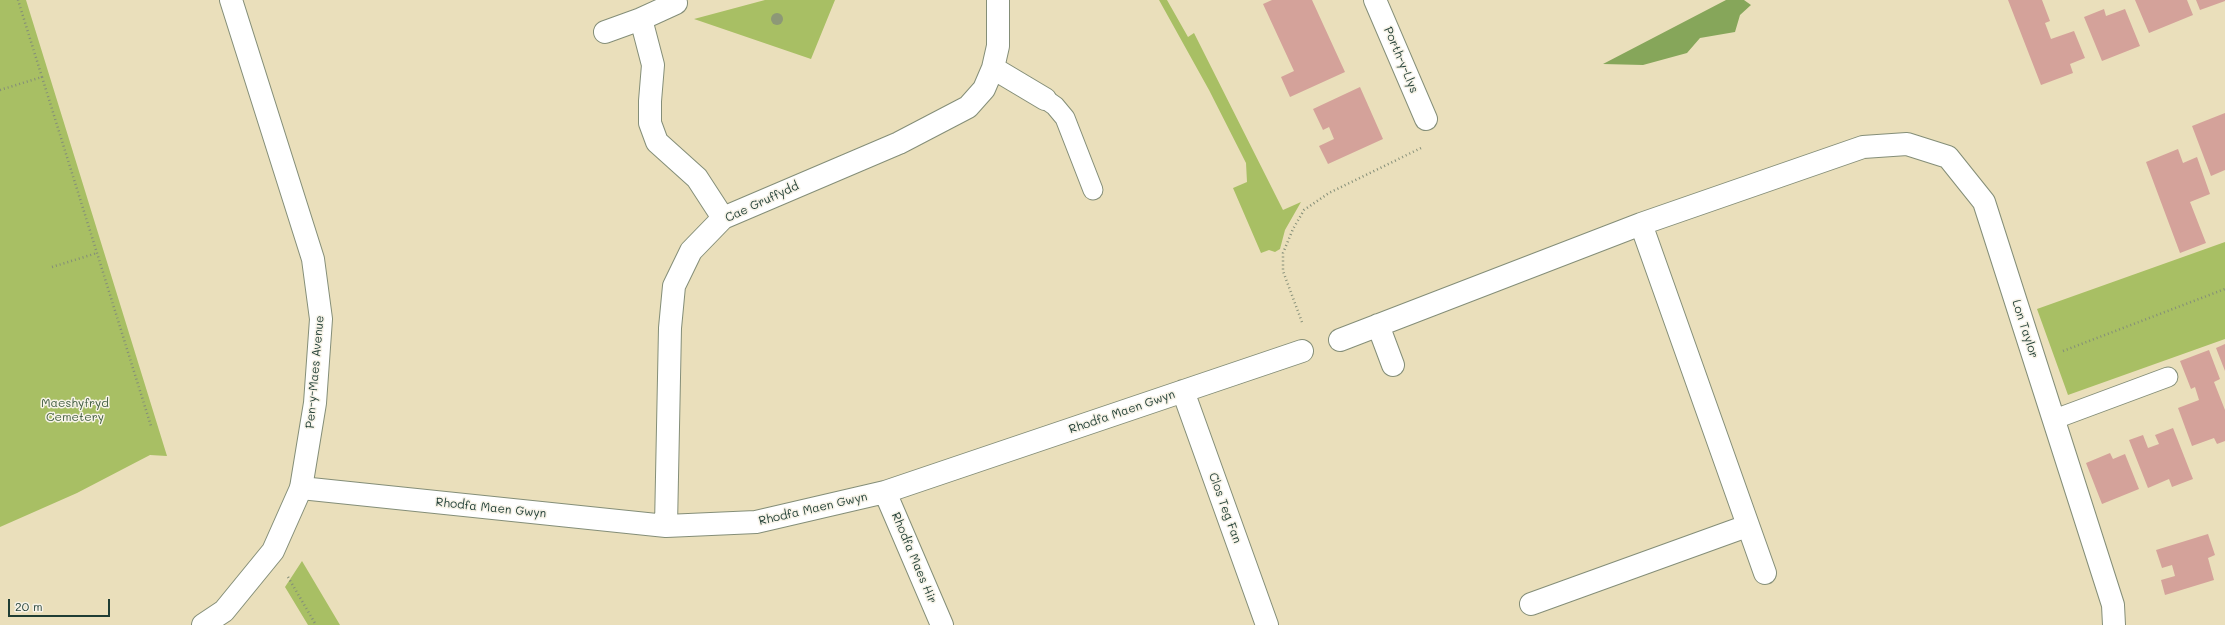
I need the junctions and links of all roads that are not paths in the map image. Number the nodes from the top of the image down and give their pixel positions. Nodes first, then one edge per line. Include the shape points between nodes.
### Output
1 (231, 0) edge
2 (998, 0) edge
3 (1375, 0) edge
4 (682, 1) edge
5 (641, 19) junction
6 (605, 32) dead end
7 (993, 68) junction
8 (1045, 99) joint
9 (1426, 119) road end
10 (1093, 190) dead end
11 (723, 218) junction
12 (1641, 224) junction
13 (1378, 325) junction
14 (1340, 340) dead end
15 (1302, 351) road end
16 (1393, 365) dead end
17 (2168, 377) dead end
18 (1183, 391) junction
19 (2055, 419) junction
20 (302, 488) junction
21 (885, 492) junction
22 (666, 526) junction
23 (1747, 526) junction
24 (1764, 573) dead end
25 (1531, 604) dead end
26 (203, 625) edge
27 (942, 625) edge
28 (1267, 625) edge
29 (2114, 625) edge

1 - 20 street, Pen-y-Maes Avenue via 313,259 321,319 315,403
2 - 7 street, Cae Gruffydd via 998,46
3 - 9 street, Porth-y-Llys
4 - 5 street
5 - 6 street
5 - 11 street via 653,65 650,123 657,142 697,178
7 - 8 street
7 - 11 street, Cae Gruffydd via 984,89 968,107 899,143
8 - 10 lane via 1065,118
11 - 22 street, Cae Gruffydd via 692,251 674,286 670,328
12 - 13 street, Lon Taylor
12 - 19 street, Lon Taylor via 1863,147 1907,144 1948,157 1984,202
12 - 23 street
13 - 14 street, Lon Taylor
13 - 16 street
15 - 18 street, Rhodfa Maen Gwyn
17 - 19 lane
18 - 21 street, Rhodfa Maen Gwyn
18 - 28 street, Clos Teg Fan
19 - 29 street, Lon Taylor via 2113,605
20 - 22 street, Rhodfa Maen Gwyn
20 - 26 street, Pen-y-Maes Avenue via 273,551 224,611
21 - 22 street, Rhodfa Maen Gwyn via 756,522
21 - 27 street, Rhodfa Maes Hir
23 - 24 street
23 - 25 street

